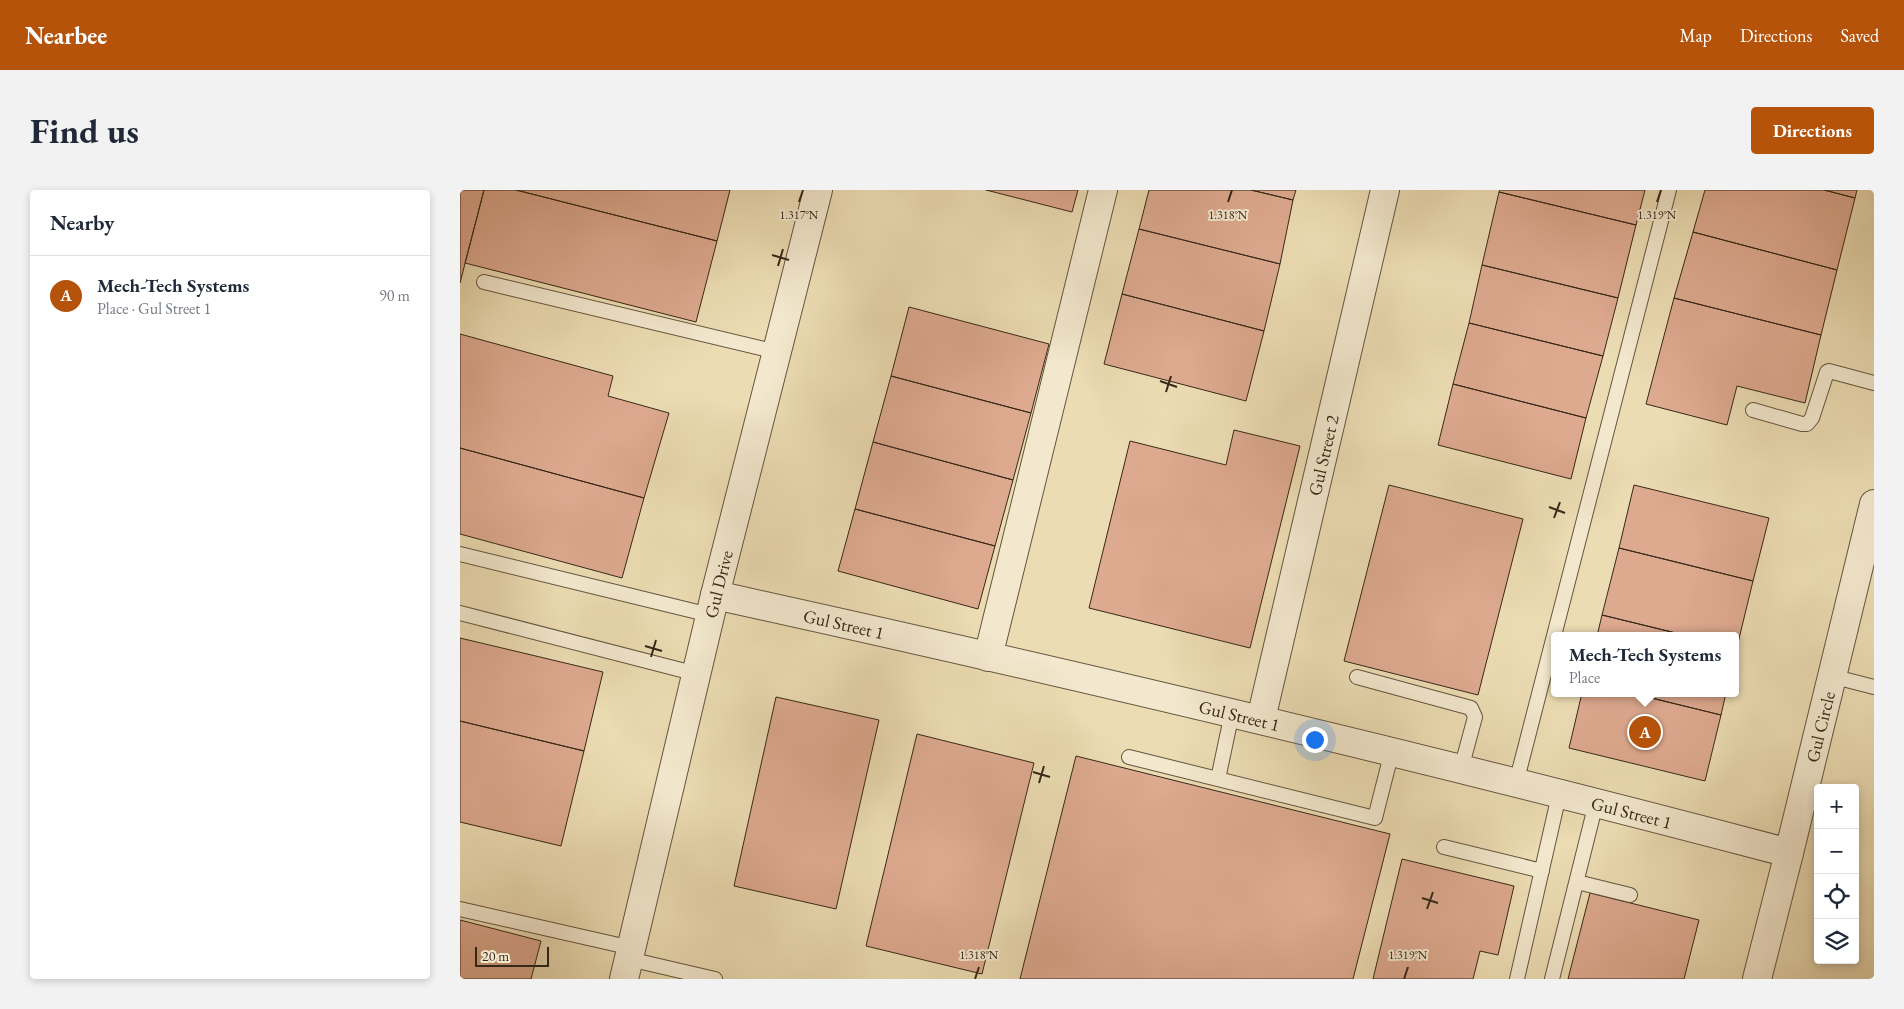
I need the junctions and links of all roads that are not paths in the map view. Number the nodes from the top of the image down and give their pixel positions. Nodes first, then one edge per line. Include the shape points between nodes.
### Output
1 (818, 190) edge
2 (1103, 190) edge
3 (1385, 190) edge
4 (1669, 190) edge
5 (484, 282) dead end
6 (777, 352) junction
7 (1874, 383) edge
8 (1753, 410) dead end
9 (1874, 504) edge
10 (460, 554) edge
11 (713, 605) junction
12 (460, 613) edge
13 (1555, 632) edge
14 (1551, 647) edge
15 (988, 657) junction
16 (697, 674) junction
17 (1831, 676) junction
18 (1358, 677) dead end
19 (1874, 687) edge
20 (1232, 713) junction
21 (1261, 719) junction
22 (1392, 751) junction
23 (1129, 757) dead end
24 (1461, 769) junction
25 (1218, 779) junction
26 (1516, 783) junction
27 (1559, 795) junction
28 (1596, 803) junction
29 (1444, 847) dead end
30 (1790, 853) junction
31 (1542, 871) junction
32 (1577, 882) junction
33 (1630, 895) dead end
34 (460, 909) edge
35 (628, 962) edge
36 (714, 979) edge
37 (1517, 979) edge
38 (1552, 979) edge
39 (1757, 979) edge

1 - 6 street, Gul Drive
2 - 15 street
3 - 21 street, Gul Street 2
4 - 13 lane
5 - 6 lane
6 - 11 street, Gul Drive
7 - 8 lane via 1826,372 1812,418 1807,424
9 - 17 street, Gul Circle
10 - 11 lane
11 - 15 street, Gul Street 1 via 824,618
11 - 16 street, Gul Drive
12 - 16 lane
14 - 26 lane
15 - 20 street, Gul Street 1
16 - 35 street, Gul Drive
17 - 19 lane
17 - 30 street, Gul Circle
18 - 24 lane via 1471,708 1475,716
20 - 21 street, Gul Street 1
20 - 25 lane
21 - 22 street, Gul Street 1
22 - 24 street, Gul Street 1
22 - 25 lane via 1375,818
23 - 25 lane
24 - 26 street, Gul Street 1
26 - 27 street, Gul Street 1
27 - 28 street, Gul Street 1
27 - 31 lane
28 - 30 street, Gul Street 1
28 - 32 lane
29 - 31 lane
30 - 39 street, Gul Circle
31 - 37 lane
32 - 33 lane
32 - 38 lane
34 - 35 lane
35 - 36 lane

